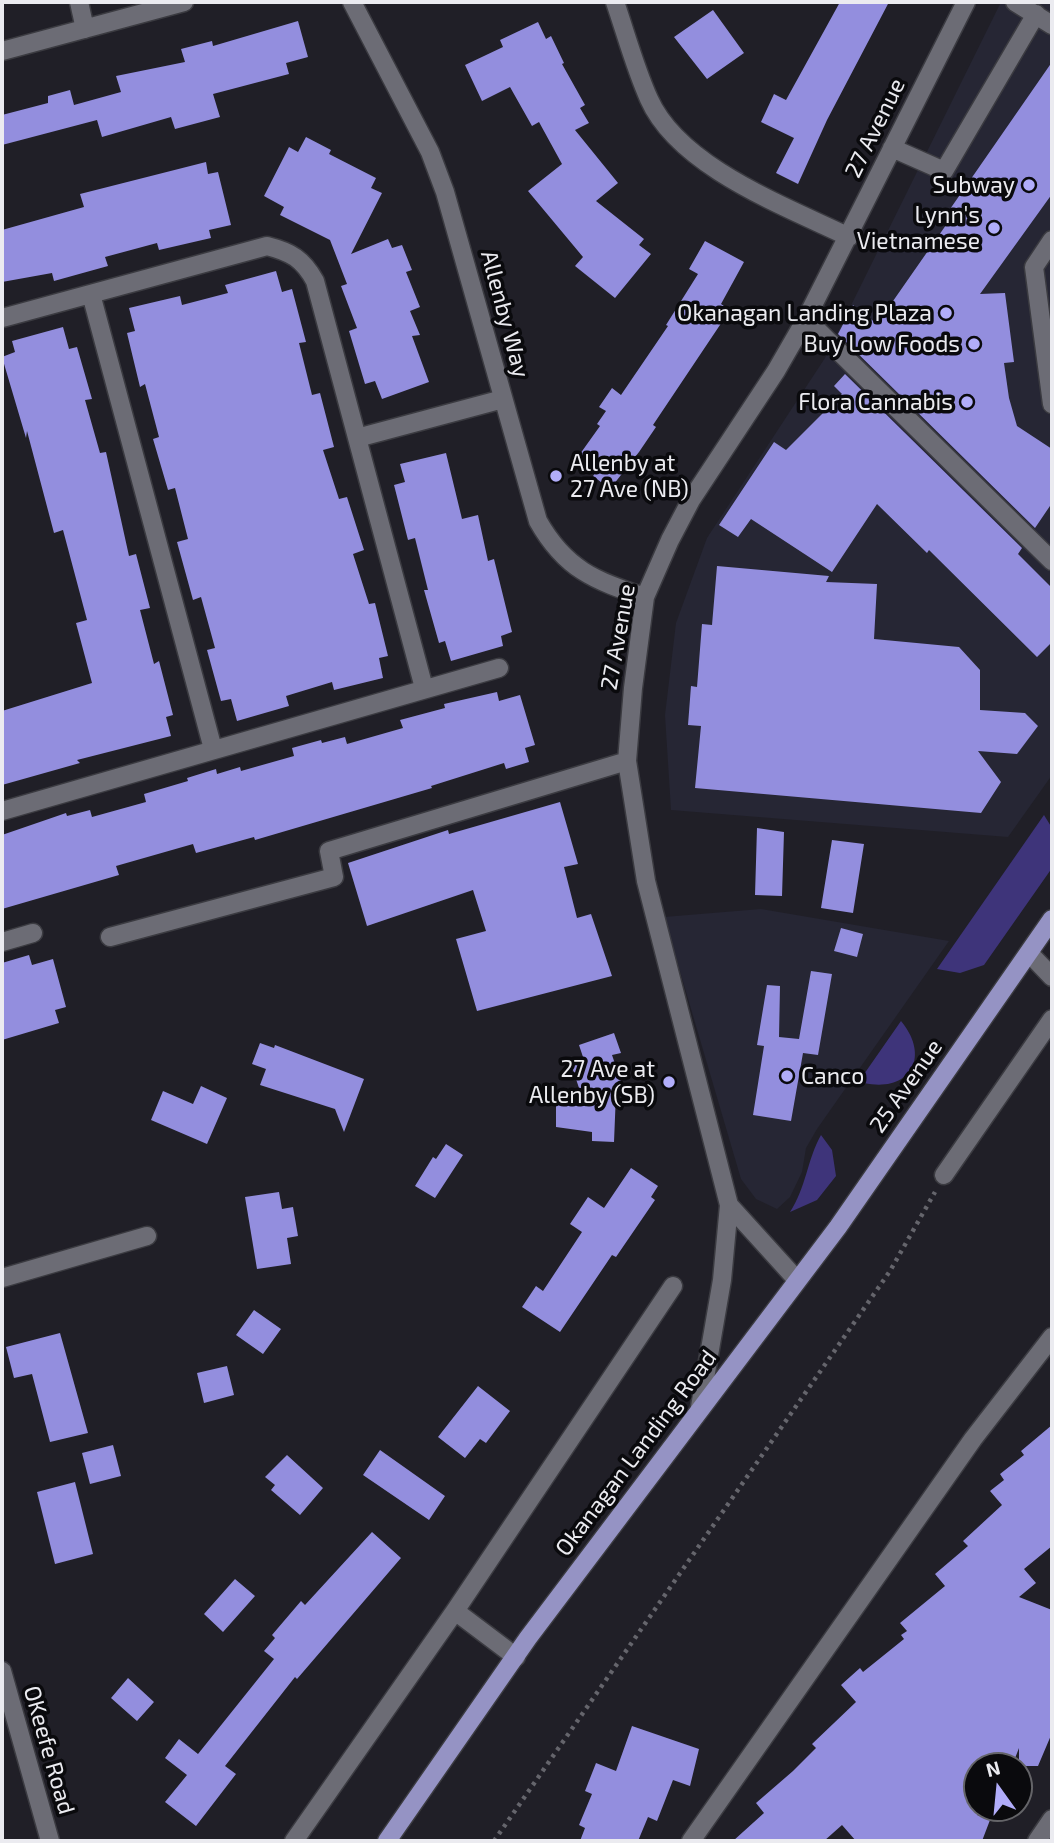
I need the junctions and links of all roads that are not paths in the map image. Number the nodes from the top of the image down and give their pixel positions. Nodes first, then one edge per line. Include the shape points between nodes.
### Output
1 (79, 2) edge
2 (184, 2) edge
3 (352, 2) edge
4 (615, 2) edge
5 (966, 2) edge
6 (1016, 2) edge
7 (1036, 14) junction
8 (1052, 24) edge
9 (85, 29) junction
10 (2, 51) edge
11 (892, 148) junction
12 (849, 237) junction
13 (1052, 240) edge
14 (91, 294) junction
15 (2, 318) edge
16 (806, 319) junction
17 (503, 399) junction
18 (1052, 404) edge
19 (357, 438) junction
20 (1052, 561) edge
21 (645, 597) junction
22 (499, 668) dead end
23 (424, 688) junction
24 (213, 749) junction
25 (627, 761) junction
26 (2, 811) edge
27 (1052, 919) edge
28 (33, 933) dead end
29 (110, 937) dead end
30 (2, 942) edge
31 (1028, 953) junction
32 (1052, 977) edge
33 (1052, 1019) edge
34 (943, 1175) road end
35 (729, 1205) junction
36 (147, 1236) dead end
37 (2, 1279) edge
38 (797, 1280) junction
39 (673, 1286) dead end
40 (1052, 1338) edge
41 (700, 1407) junction
42 (455, 1611) junction
43 (516, 1657) junction
44 (2, 1671) edge
45 (1052, 1819) edge
46 (50, 1841) edge
47 (294, 1841) edge
48 (387, 1841) edge
49 (691, 1841) edge
50 (1037, 1841) edge

1 - 9 street
2 - 9 street
3 - 17 street, Allenby Way via 433,162 460,240
4 - 12 street via 649,101 682,144 737,183
5 - 11 street, 27 Avenue
6 - 7 street
7 - 8 street
7 - 11 street via 944,171
9 - 10 street
11 - 12 street, 27 Avenue
12 - 16 street, 27 Avenue
13 - 18 street via 1034,267
14 - 15 street
14 - 19 street via 267,246 296,256 315,281
14 - 24 street
16 - 20 street
16 - 21 street, 27 Avenue via 691,499
17 - 19 street
17 - 21 street, Allenby Way via 538,521 549,540 566,561 585,573
19 - 23 street
21 - 25 street, 27 Avenue
22 - 23 street
23 - 24 street
24 - 26 street
25 - 29 street via 328,850 334,877
25 - 35 street, 27 Avenue via 646,881
27 - 31 main road, 25 Avenue
28 - 30 street
31 - 32 street
31 - 38 main road, 25 Avenue
33 - 34 street
35 - 38 street, 27 Avenue
35 - 41 street via 722,1280
36 - 37 street
38 - 41 main road, Okanagan Landing Road
39 - 42 street
40 - 49 street via 973,1439
41 - 43 main road, Okanagan Landing Road
42 - 43 street
42 - 47 street
43 - 48 main road, Okanagan Landing Road
44 - 46 street, OKeefe Road
45 - 50 street

